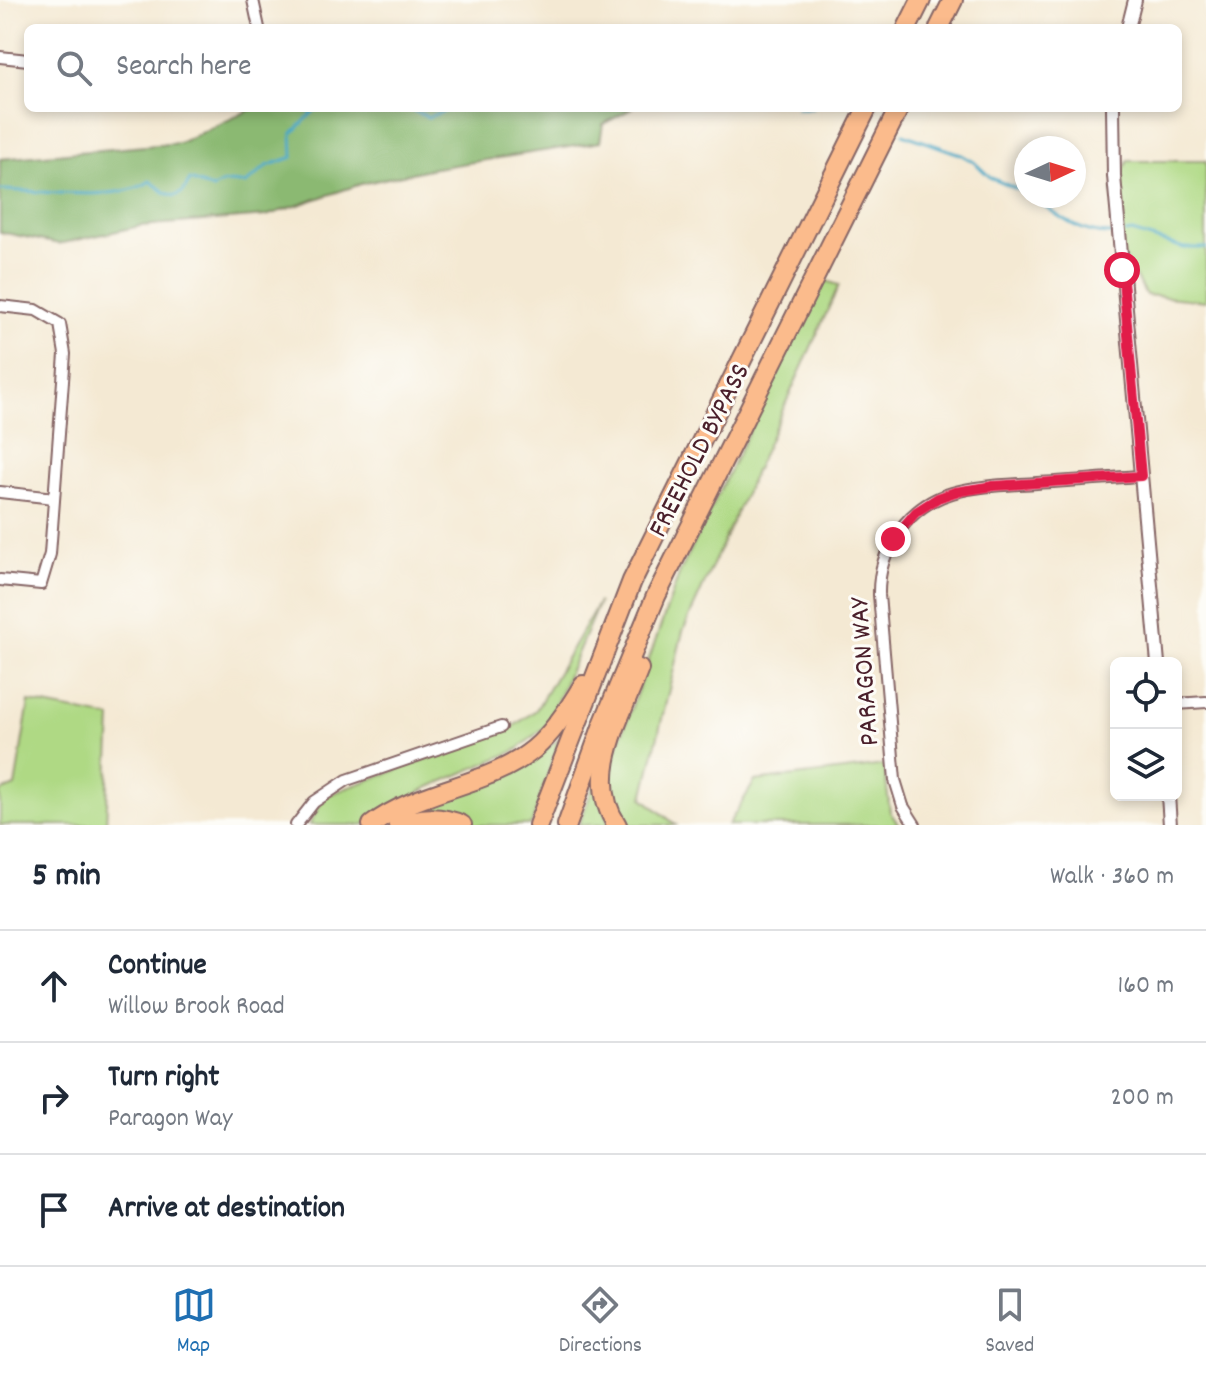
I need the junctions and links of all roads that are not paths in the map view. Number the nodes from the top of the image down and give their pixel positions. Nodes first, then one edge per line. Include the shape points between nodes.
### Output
1 (253, 0) edge
2 (921, 0) edge
3 (953, 0) edge
4 (1135, 0) edge
5 (258, 24) edge
6 (909, 24) edge
7 (941, 24) edge
8 (1129, 24) edge
9 (0, 57) edge
10 (24, 60) edge
11 (865, 112) edge
12 (897, 112) edge
13 (1113, 112) edge
14 (0, 306) edge
15 (1141, 476) junction
16 (0, 492) edge
17 (54, 498) junction
18 (696, 513) junction
19 (0, 580) edge
20 (605, 649) junction
21 (1157, 657) edge
22 (1206, 702) edge
23 (1182, 704) edge
24 (501, 727) dead end
25 (1168, 801) edge
26 (296, 825) edge
27 (372, 825) edge
28 (398, 825) edge
29 (462, 825) edge
30 (538, 825) edge
31 (567, 825) edge
32 (617, 825) edge
33 (915, 825) edge
34 (1170, 825) edge

1 - 5 street
2 - 6 highway
3 - 7 highway
4 - 8 street
9 - 10 street
11 - 20 highway, FREEHOLD BYPASS via 653,534
12 - 18 highway, FREEHOLD BYPASS
13 - 15 street
14 - 17 street via 36,310 60,324 65,354
15 - 21 street
15 - 33 street, PARAGON WAY via 955,492 916,512 893,539 879,595 895,780
16 - 17 street
17 - 19 street via 50,554 41,584
18 - 31 highway, FREEHOLD BYPASS via 656,596
18 - 32 highway via 604,764 603,795
20 - 27 highway via 550,733 532,750
20 - 30 highway, FREEHOLD BYPASS
22 - 23 street
24 - 26 street via 347,780 322,795
25 - 34 street
28 - 29 highway via 427,818

